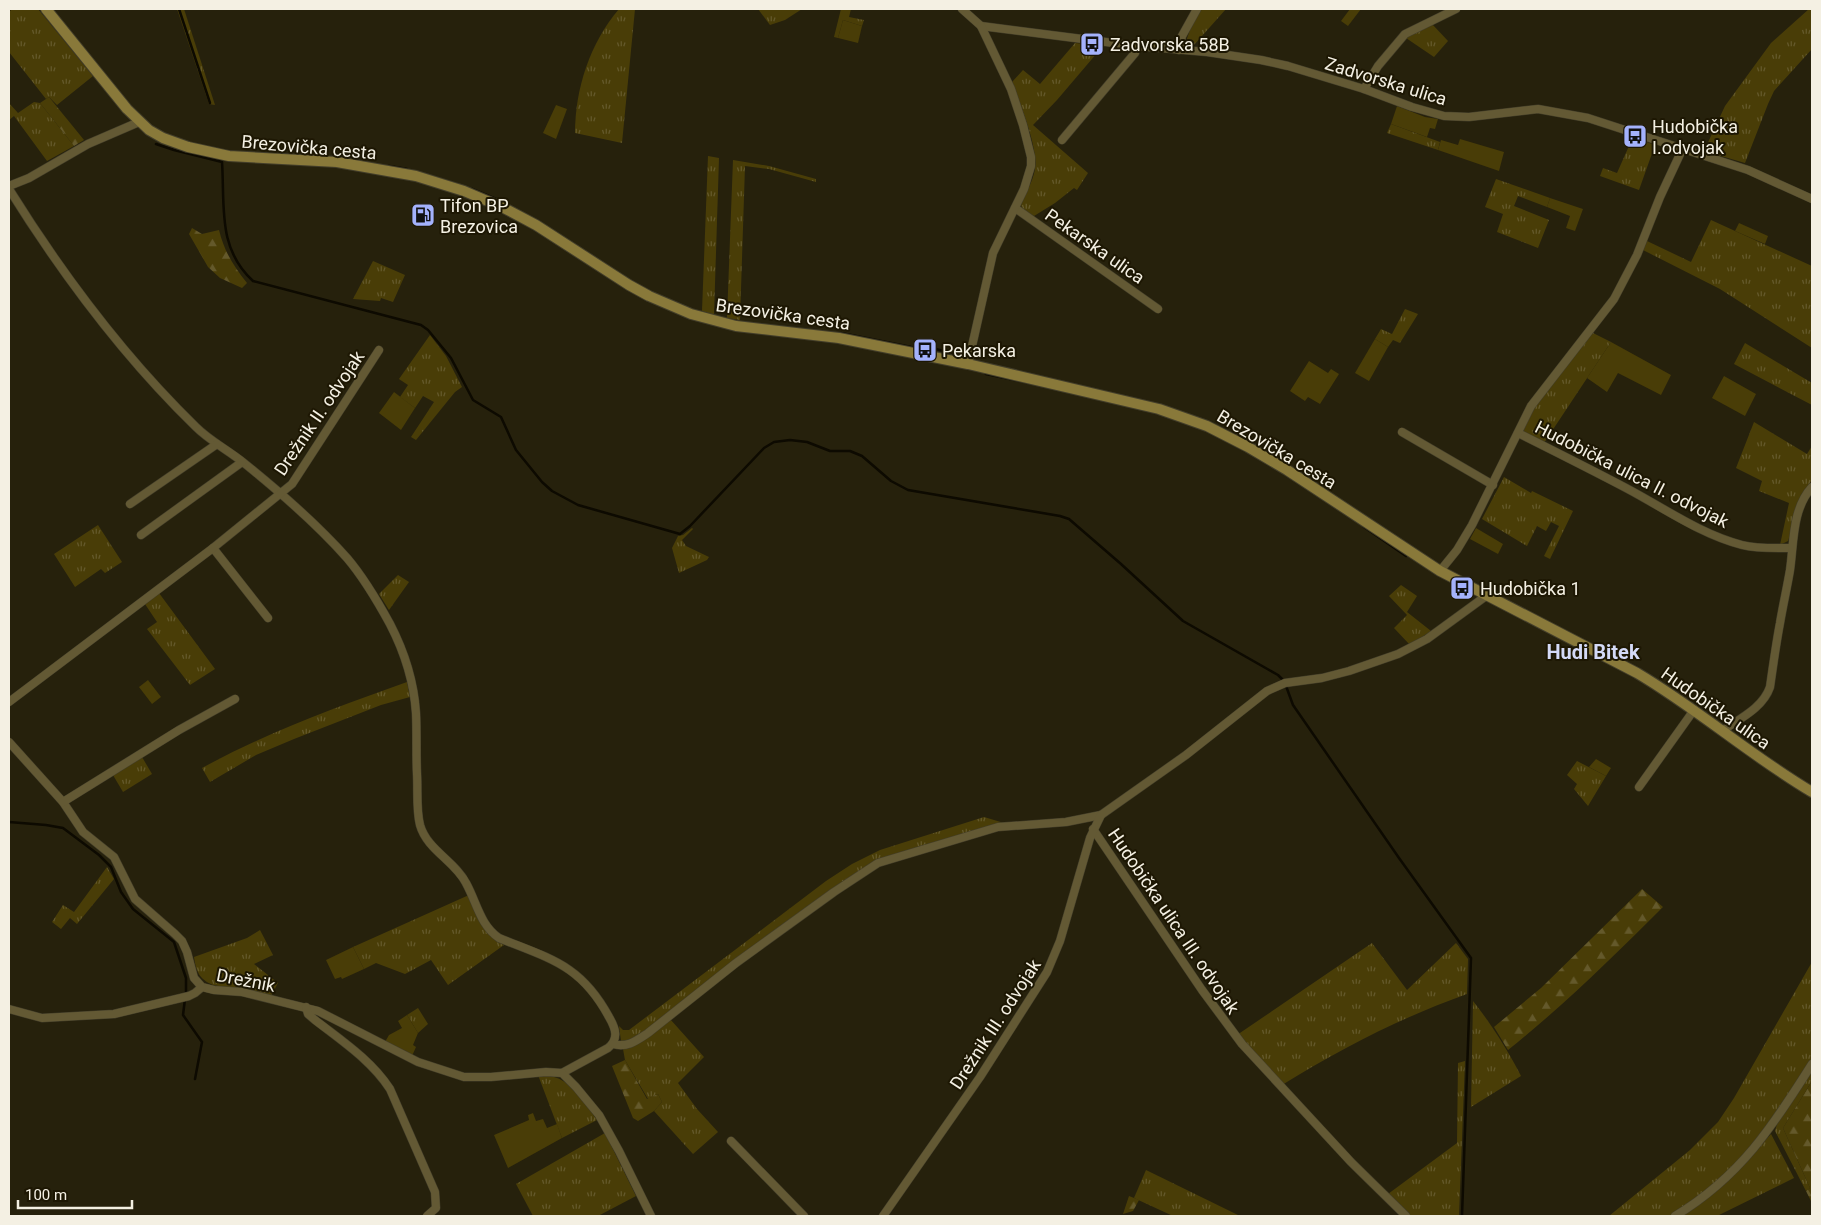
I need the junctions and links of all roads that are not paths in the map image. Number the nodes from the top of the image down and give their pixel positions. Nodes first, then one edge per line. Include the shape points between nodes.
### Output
1 (46, 9) edge
2 (962, 9) edge
3 (1197, 9) edge
4 (1456, 9) edge
5 (981, 26) junction
6 (1137, 46) junction
7 (1179, 50) junction
8 (1364, 89) junction
9 (139, 122) junction
10 (1062, 140) dead end
11 (1682, 150) junction
12 (9, 187) edge
13 (1812, 199) edge
14 (1015, 208) junction
15 (1158, 309) dead end
16 (380, 350) dead end
17 (968, 364) junction
18 (1402, 432) dead end
19 (1518, 433) junction
20 (217, 444) junction
21 (242, 462) junction
22 (1493, 485) junction
23 (1812, 486) edge
24 (280, 494) junction
25 (130, 504) dead end
26 (141, 535) dead end
27 (213, 548) junction
28 (1791, 548) junction
29 (1440, 571) junction
30 (1486, 596) junction
31 (268, 618) dead end
32 (235, 699) dead end
33 (9, 702) edge
34 (1694, 710) junction
35 (1722, 731) junction
36 (9, 742) edge
37 (1639, 786) dead end
38 (1812, 792) edge
39 (63, 802) junction
40 (1101, 815) junction
41 (1093, 829) junction
42 (202, 987) junction
43 (306, 1008) junction
44 (9, 1009) edge
45 (613, 1044) junction
46 (1812, 1064) edge
47 (562, 1073) junction
48 (731, 1141) dead end
49 (427, 1216) edge
50 (651, 1216) edge
51 (804, 1216) edge
52 (883, 1216) edge
53 (1406, 1216) edge
54 (1675, 1216) edge

1 - 9 main road, Brezovička cesta
2 - 5 street
3 - 7 street via 1186,26
4 - 8 street via 1406,34 1378,66
5 - 6 street, Zadvorska ulica
5 - 14 street via 1011,89 1031,157 1030,173
6 - 7 street, Zadvorska ulica
6 - 10 street via 1135,53
7 - 8 street, Zadvorska ulica via 1261,60
8 - 11 street, Zadvorska ulica via 1423,111 1456,117 1538,109 1568,113
9 - 12 street via 88,144
9 - 17 main road, Brezovička cesta via 163,138 215,154 367,166 416,176 464,191 520,216 649,296 714,321 761,330 838,338
11 - 13 street, Zadvorska ulica via 1748,170
11 - 19 street via 1638,255 1614,299 1543,390
12 - 20 street via 45,246 106,328 197,428
14 - 15 street, Pekarska ulica
14 - 17 street via 993,253
16 - 24 street, Drežnik II. odvojak via 292,484
17 - 29 main road, Brezovička cesta via 1159,409 1207,426 1287,470
18 - 22 street
19 - 22 street
19 - 28 street, Hudobička ulica II. odvojak via 1709,533 1749,546
20 - 21 street
20 - 25 street
21 - 24 street
21 - 26 street
22 - 29 street via 1467,534
23 - 28 street via 1797,519
24 - 27 street, Drežnik II. odvojak
24 - 45 street via 348,559 400,644 414,696 419,817 424,834 465,881 492,933 559,963 589,987 613,1024 616,1033
27 - 31 street
27 - 33 street, Drežnik II. odvojak
28 - 35 street via 1768,695
29 - 30 main road, Hudobička ulica
30 - 34 main road, Hudobička ulica via 1637,673
30 - 40 street, Hudobička ulica III. odvojak via 1427,639 1398,654 1349,671 1285,683 1267,691 1186,755
32 - 39 street
34 - 35 main road, Hudobička ulica
34 - 37 street
35 - 38 main road, Hudobička ulica
36 - 39 street, Drežnik
39 - 42 street, Drežnik via 83,832 114,857 135,899 182,941 194,978
40 - 41 street, Hudobička ulica III. odvojak
40 - 45 street via 1066,822 998,827 878,863 736,963 648,1033 633,1043
41 - 52 street, Drežnik III. odvojak via 1060,941 1047,972 980,1077
41 - 53 street, Hudobička ulica III. odvojak via 1242,1044 1351,1162
42 - 43 street, Drežnik via 242,992
42 - 44 street via 180,999 114,1014 42,1018
43 - 47 street, Drežnik via 318,1011 418,1062 458,1075 476,1078
43 - 49 street via 308,1014 370,1064 390,1090 435,1192 436,1208
45 - 47 street
46 - 54 street via 1752,1152 1710,1191
47 - 50 street via 599,1115
48 - 51 street

